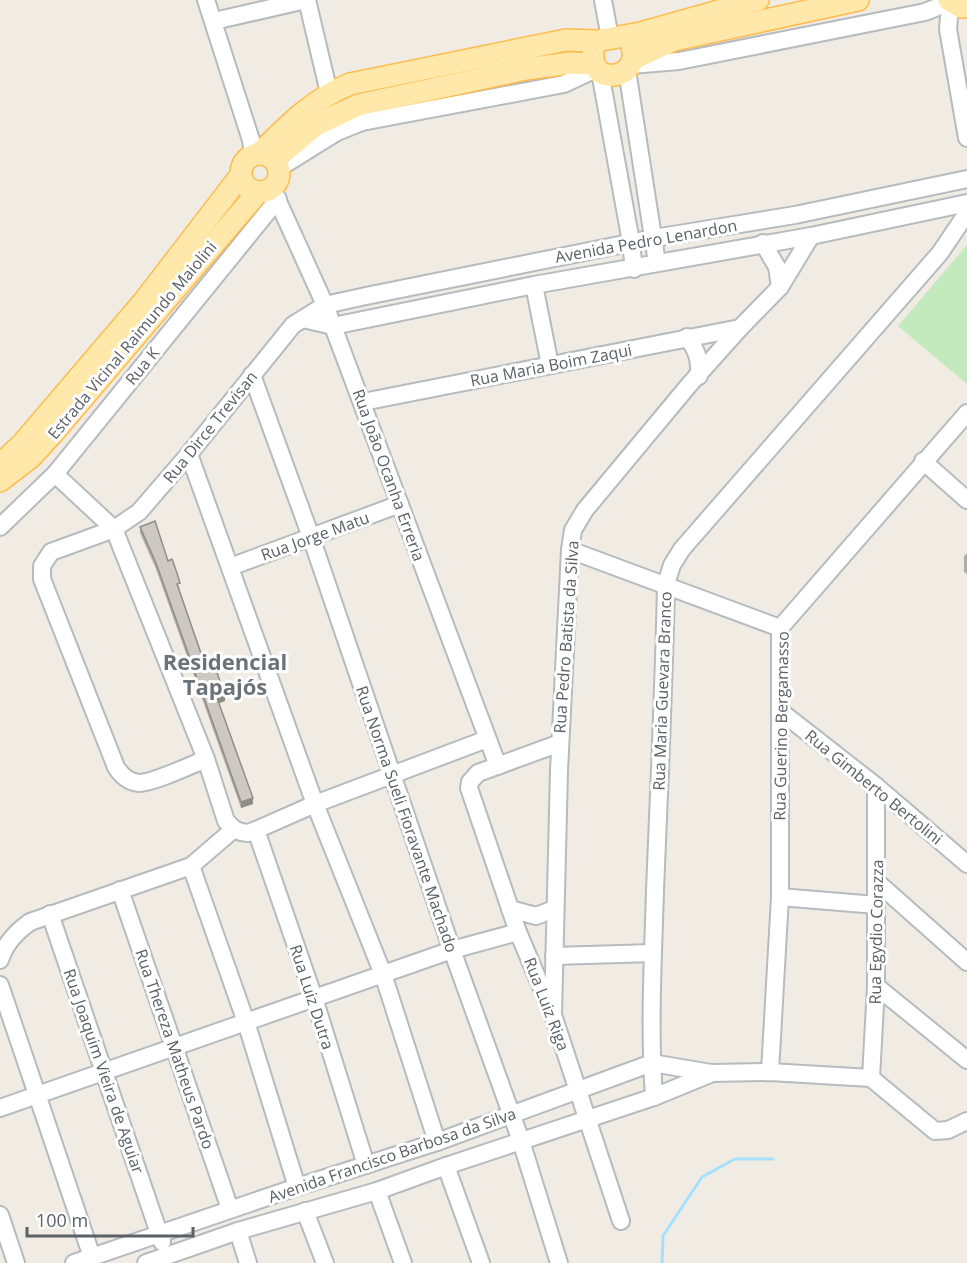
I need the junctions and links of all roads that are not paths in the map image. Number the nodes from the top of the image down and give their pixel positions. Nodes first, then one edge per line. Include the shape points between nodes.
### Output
1 (206, 0) edge
2 (307, 0) edge
3 (603, 0) edge
4 (758, 0) edge
5 (858, 0) edge
6 (955, 3) edge
7 (214, 21) junction
8 (609, 39) junction
9 (630, 64) junction
10 (596, 68) junction
11 (329, 93) junction
12 (967, 138) edge
13 (266, 159) junction
14 (241, 175) junction
15 (967, 179) edge
16 (269, 193) junction
17 (967, 203) edge
18 (967, 213) edge
19 (811, 236) junction
20 (654, 238) junction
21 (631, 242) junction
22 (763, 243) junction
23 (657, 263) junction
24 (634, 269) junction
25 (534, 285) junction
26 (780, 287) junction
27 (325, 305) junction
28 (303, 319) junction
29 (333, 326) junction
30 (740, 328) junction
31 (687, 338) junction
32 (550, 365) junction
33 (252, 375) junction
34 (699, 376) junction
35 (363, 402) junction
36 (967, 413) edge
37 (189, 454) junction
38 (923, 462) junction
39 (0, 464) edge
40 (55, 474) junction
41 (0, 481) edge
42 (967, 500) edge
43 (400, 504) junction
44 (0, 527) edge
45 (114, 529) junction
46 (311, 537) junction
47 (570, 550) junction
48 (230, 567) junction
49 (666, 584) junction
50 (780, 628) junction
51 (780, 711) junction
52 (487, 739) junction
53 (560, 743) junction
54 (206, 759) junction
55 (498, 765) junction
56 (392, 775) junction
57 (876, 786) junction
58 (315, 804) junction
59 (234, 829) junction
60 (256, 830) junction
61 (965, 858) edge
62 (191, 866) junction
63 (877, 882) junction
64 (120, 890) junction
65 (780, 897) junction
66 (876, 905) junction
67 (510, 909) junction
68 (554, 909) junction
69 (50, 914) junction
70 (518, 932) junction
71 (452, 950) junction
72 (653, 953) junction
73 (554, 956) junction
74 (0, 960) edge
75 (967, 962) edge
76 (383, 974) junction
77 (0, 986) edge
78 (876, 986) junction
79 (314, 998) junction
80 (553, 1015) junction
81 (246, 1022) junction
82 (175, 1047) junction
83 (967, 1060) edge
84 (652, 1064) junction
85 (104, 1072) junction
86 (770, 1072) junction
87 (711, 1073) junction
88 (871, 1077) junction
89 (578, 1089) junction
90 (37, 1095) junction
91 (654, 1097) junction
92 (0, 1108) edge
93 (511, 1115) junction
94 (586, 1118) junction
95 (967, 1121) edge
96 (521, 1141) junction
97 (437, 1142) junction
98 (366, 1165) junction
99 (446, 1166) junction
100 (297, 1186) junction
101 (377, 1191) junction
102 (230, 1209) junction
103 (305, 1211) junction
104 (0, 1215) edge
105 (621, 1221) dead end
106 (238, 1231) junction
107 (159, 1234) junction
108 (92, 1257) junction
109 (168, 1259) edge
110 (16, 1263) edge
111 (74, 1263) edge
112 (146, 1263) edge
113 (248, 1263) edge
114 (325, 1263) edge
115 (403, 1263) edge
116 (481, 1263) edge
117 (559, 1263) edge

1 - 7 street
2 - 7 street
2 - 11 street
3 - 8 street
4 - 8 main road
5 - 9 main road via 674,40
6 - 9 street via 679,61
6 - 12 street via 948,29
7 - 13 street via 251,140
8 - 9 main road via 633,48
8 - 10 main road via 593,49
8 - 11 main road via 544,44 350,84
9 - 10 main road via 614,75
9 - 20 street
10 - 13 main road via 570,63 526,69 358,105 316,125
10 - 21 street
11 - 13 main road via 302,112
13 - 14 main road via 246,159
13 - 16 main road via 277,183
14 - 16 main road via 250,189
14 - 39 main road, Estrada Vicinal Raimundo Maiolini via 136,310 22,444
15 - 20 street, Avenida Pedro Lenardon via 795,215
16 - 27 street, Rua João Ocanha Erreria
16 - 40 street, Rua K
16 - 41 main road, Estrada Vicinal Raimundo Maiolini via 30,458
17 - 19 street, Avenida Pedro Lenardon
18 - 49 street, Rua Maria Guevara Branco via 940,253 682,549
19 - 22 street, Avenida Pedro Lenardon
19 - 26 street, Rua Pedro Batista da Silva
20 - 21 street, Avenida Pedro Lenardon
20 - 23 street
21 - 24 street
21 - 27 street, Avenida Pedro Lenardon
22 - 23 street, Avenida Pedro Lenardon
22 - 26 street via 777,267
23 - 24 street, Avenida Pedro Lenardon
24 - 25 street, Avenida Pedro Lenardon
25 - 29 street, Avenida Pedro Lenardon
25 - 32 street
26 - 30 street, Rua Pedro Batista da Silva
27 - 28 street, Rua Dirce Trevisan
27 - 29 street, Rua João Ocanha Erreria
28 - 29 street
28 - 33 street, Rua Dirce Trevisan
29 - 35 street, Rua João Ocanha Erreria
30 - 31 street, Rua Maria Boim Zaqui
30 - 34 street, Rua Pedro Batista da Silva
31 - 32 street, Rua Maria Boim Zaqui
31 - 34 street via 697,353
32 - 35 street, Rua Maria Boim Zaqui
33 - 37 street, Rua Dirce Trevisan
33 - 46 street, Rua Norma Sueli Fioravante Machado
34 - 47 street, Rua Pedro Batista da Silva via 585,510 573,530
35 - 43 street, Rua João Ocanha Erreria
36 - 38 street, Rua Guerino Bergamasso
37 - 45 street, Rua Dirce Trevisan via 139,512
37 - 48 street
38 - 42 street
38 - 50 street, Rua Guerino Bergamasso
40 - 44 street, Rua K
40 - 45 street
43 - 46 street, Rua Jorge Matu
43 - 52 street, Rua João Ocanha Erreria
45 - 54 street
45 - 54 street, Rua Dirce Trevisan via 54,550 43,562 42,579 116,767 131,781 147,782
46 - 48 street, Rua Jorge Matu
46 - 56 street, Rua Norma Sueli Fioravante Machado
47 - 49 street
47 - 53 street, Rua Pedro Batista da Silva
48 - 58 street
49 - 50 street
49 - 72 street, Rua Maria Guevara Branco
50 - 51 street, Rua Guerino Bergamasso
51 - 57 street, Rua Gimberto Bertolini
51 - 65 street, Rua Guerino Bergamasso
52 - 55 street, Rua João Ocanha Erreria
52 - 56 street
53 - 55 street
53 - 68 street, Rua Pedro Batista da Silva
54 - 59 street via 226,821
55 - 67 street, Rua Luiz Riga via 478,773 469,788
56 - 58 street
56 - 71 street, Rua Norma Sueli Fioravante Machado
57 - 61 street, Rua Gimberto Bertolini
57 - 63 street, Rua Egydio Corazza
58 - 60 street
58 - 76 street
59 - 60 street via 248,833
59 - 62 street
60 - 79 street, Rua Luiz Dutra
62 - 64 street
62 - 81 street
63 - 66 street, Rua Egydio Corazza
63 - 75 street
64 - 69 street
64 - 82 street, Rua Thereza Matheus Pardo
65 - 66 street
65 - 86 street, Rua Guerino Bergamasso
66 - 78 street, Rua Egydio Corazza
67 - 68 street via 536,916
67 - 70 street, Rua Luiz Riga
68 - 73 street, Rua Pedro Batista da Silva
69 - 74 street via 21,928
69 - 85 street, Rua Joaquim Vieira de Aguiar
70 - 71 street
70 - 80 street, Rua Luiz Riga
71 - 76 street
71 - 93 street, Rua Norma Sueli Fioravante Machado
72 - 73 street
72 - 84 street, Rua Maria Guevara Branco
73 - 80 street, Rua Pedro Batista da Silva
76 - 79 street
76 - 97 street
77 - 90 street
78 - 83 street
78 - 88 street, Rua Egydio Corazza
79 - 81 street
79 - 98 street, Rua Luiz Dutra
80 - 89 street, Rua Luiz Riga
81 - 82 street
81 - 100 street
82 - 85 street
82 - 102 street, Rua Thereza Matheus Pardo
84 - 87 street, Avenida Francisco Barbosa da Silva
84 - 89 street, Avenida Francisco Barbosa da Silva
84 - 91 street, Rua Maria Guevara Branco
85 - 90 street
85 - 107 street, Rua Joaquim Vieira de Aguiar
86 - 87 street, Avenida Francisco Barbosa da Silva
86 - 88 street, Avenida Francisco Barbosa da Silva
87 - 91 street, Avenida Francisco Barbosa da Silva
88 - 95 street via 931,1128 942,1131
89 - 93 street, Avenida Francisco Barbosa da Silva
89 - 94 street, Rua Luiz Riga
90 - 92 street
90 - 108 street
91 - 94 street, Avenida Francisco Barbosa da Silva
93 - 96 street, Rua Norma Sueli Fioravante Machado
93 - 97 street, Avenida Francisco Barbosa da Silva
94 - 96 street, Avenida Francisco Barbosa da Silva
94 - 105 street, Rua Luiz Riga
96 - 99 street, Avenida Francisco Barbosa da Silva
96 - 117 street, Rua Norma Sueli Fioravante Machado
97 - 98 street, Avenida Francisco Barbosa da Silva
98 - 100 street, Avenida Francisco Barbosa da Silva
99 - 101 street, Avenida Francisco Barbosa da Silva
99 - 116 street
100 - 102 street, Avenida Francisco Barbosa da Silva
101 - 103 street, Avenida Francisco Barbosa da Silva
101 - 115 street
102 - 107 street, Avenida Francisco Barbosa da Silva
103 - 106 street, Avenida Francisco Barbosa da Silva
103 - 114 street
104 - 110 street
106 - 109 street, Avenida Francisco Barbosa da Silva
106 - 113 street
107 - 108 street, Avenida Francisco Barbosa da Silva
107 - 109 street, Rua Joaquim Vieira de Aguiar
108 - 111 street, Avenida Francisco Barbosa da Silva
109 - 112 street, Avenida Francisco Barbosa da Silva

